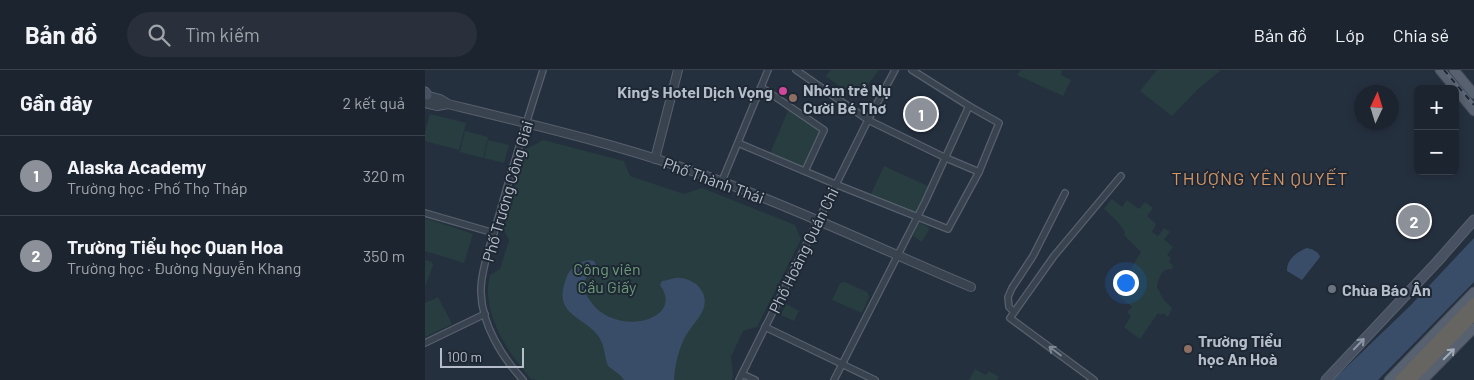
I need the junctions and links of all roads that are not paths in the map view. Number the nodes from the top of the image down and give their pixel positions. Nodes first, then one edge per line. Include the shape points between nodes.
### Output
1 (543, 70) edge
2 (678, 70) edge
3 (768, 70) edge
4 (796, 70) edge
5 (895, 70) edge
6 (912, 70) edge
7 (1440, 70) edge
8 (1454, 70) edge
9 (761, 87) junction
10 (1474, 94) edge
11 (425, 96) edge
12 (969, 106) junction
13 (1474, 111) edge
14 (868, 120) junction
15 (526, 123) junction
16 (738, 143) junction
17 (945, 158) junction
18 (655, 159) junction
19 (805, 171) junction
20 (979, 172) junction
21 (1121, 176) dead end
22 (722, 181) junction
23 (835, 184) junction
24 (1065, 193) dead end
25 (425, 213) edge
26 (917, 216) junction
27 (1474, 220) edge
28 (817, 221) junction
29 (494, 234) junction
30 (896, 256) junction
31 (973, 285) dead end
32 (1474, 292) edge
33 (1474, 303) edge
34 (1014, 312) junction
35 (485, 314) junction
36 (1474, 314) edge
37 (765, 327) junction
38 (1474, 328) edge
39 (425, 343) edge
40 (1434, 349) junction
41 (842, 364) junction
42 (741, 377) edge
43 (523, 380) edge
44 (755, 380) edge
45 (834, 380) edge
46 (875, 380) edge
47 (1094, 380) edge
48 (1326, 380) edge
49 (1389, 380) edge
50 (1399, 380) edge
51 (1411, 380) edge
52 (1423, 380) edge

1 - 15 street, Phố Trương Công Giai
2 - 18 street
3 - 9 street
4 - 14 street
5 - 14 street, Phố Hoàng Quán Chi
6 - 12 street
7 - 13 main road
8 - 10 main road
9 - 16 street
9 - 19 street via 824,130
11 - 15 street, Phố Thành Thái
12 - 17 street
12 - 20 street via 999,123
14 - 17 street
14 - 23 street, Phố Hoàng Quán Chi
15 - 18 street, Phố Thành Thái
15 - 29 street, Phố Trương Công Giai
16 - 19 street
16 - 22 street
17 - 20 street
17 - 26 street
18 - 22 street, Phố Thành Thái
19 - 23 street
20 - 26 street via 949,229
21 - 34 street via 1054,256
22 - 28 street, Phố Thành Thái
23 - 26 street
23 - 28 street, Phố Hoàng Quán Chi
24 - 34 street via 1008,297 1009,307
25 - 29 street
26 - 30 street
48 -> 27 main road
28 - 30 street, Phố Thành Thái
28 - 37 street, Phố Hoàng Quán Chi
29 - 35 street, Phố Trương Công Giai via 481,285
30 - 31 street, Phố Thành Thái
30 - 41 street
32 - 49 main road
33 - 40 highway
47 -> 34 street via 1009,318
35 - 39 street
35 - 43 street, Phố Trương Công Giai via 499,349
36 - 40 highway
37 - 41 street
37 - 42 street, Phố Hoàng Quán Chi
52 -> 38 main road
40 - 50 highway
40 - 51 highway
41 - 45 street
41 - 46 street
42 - 44 street

